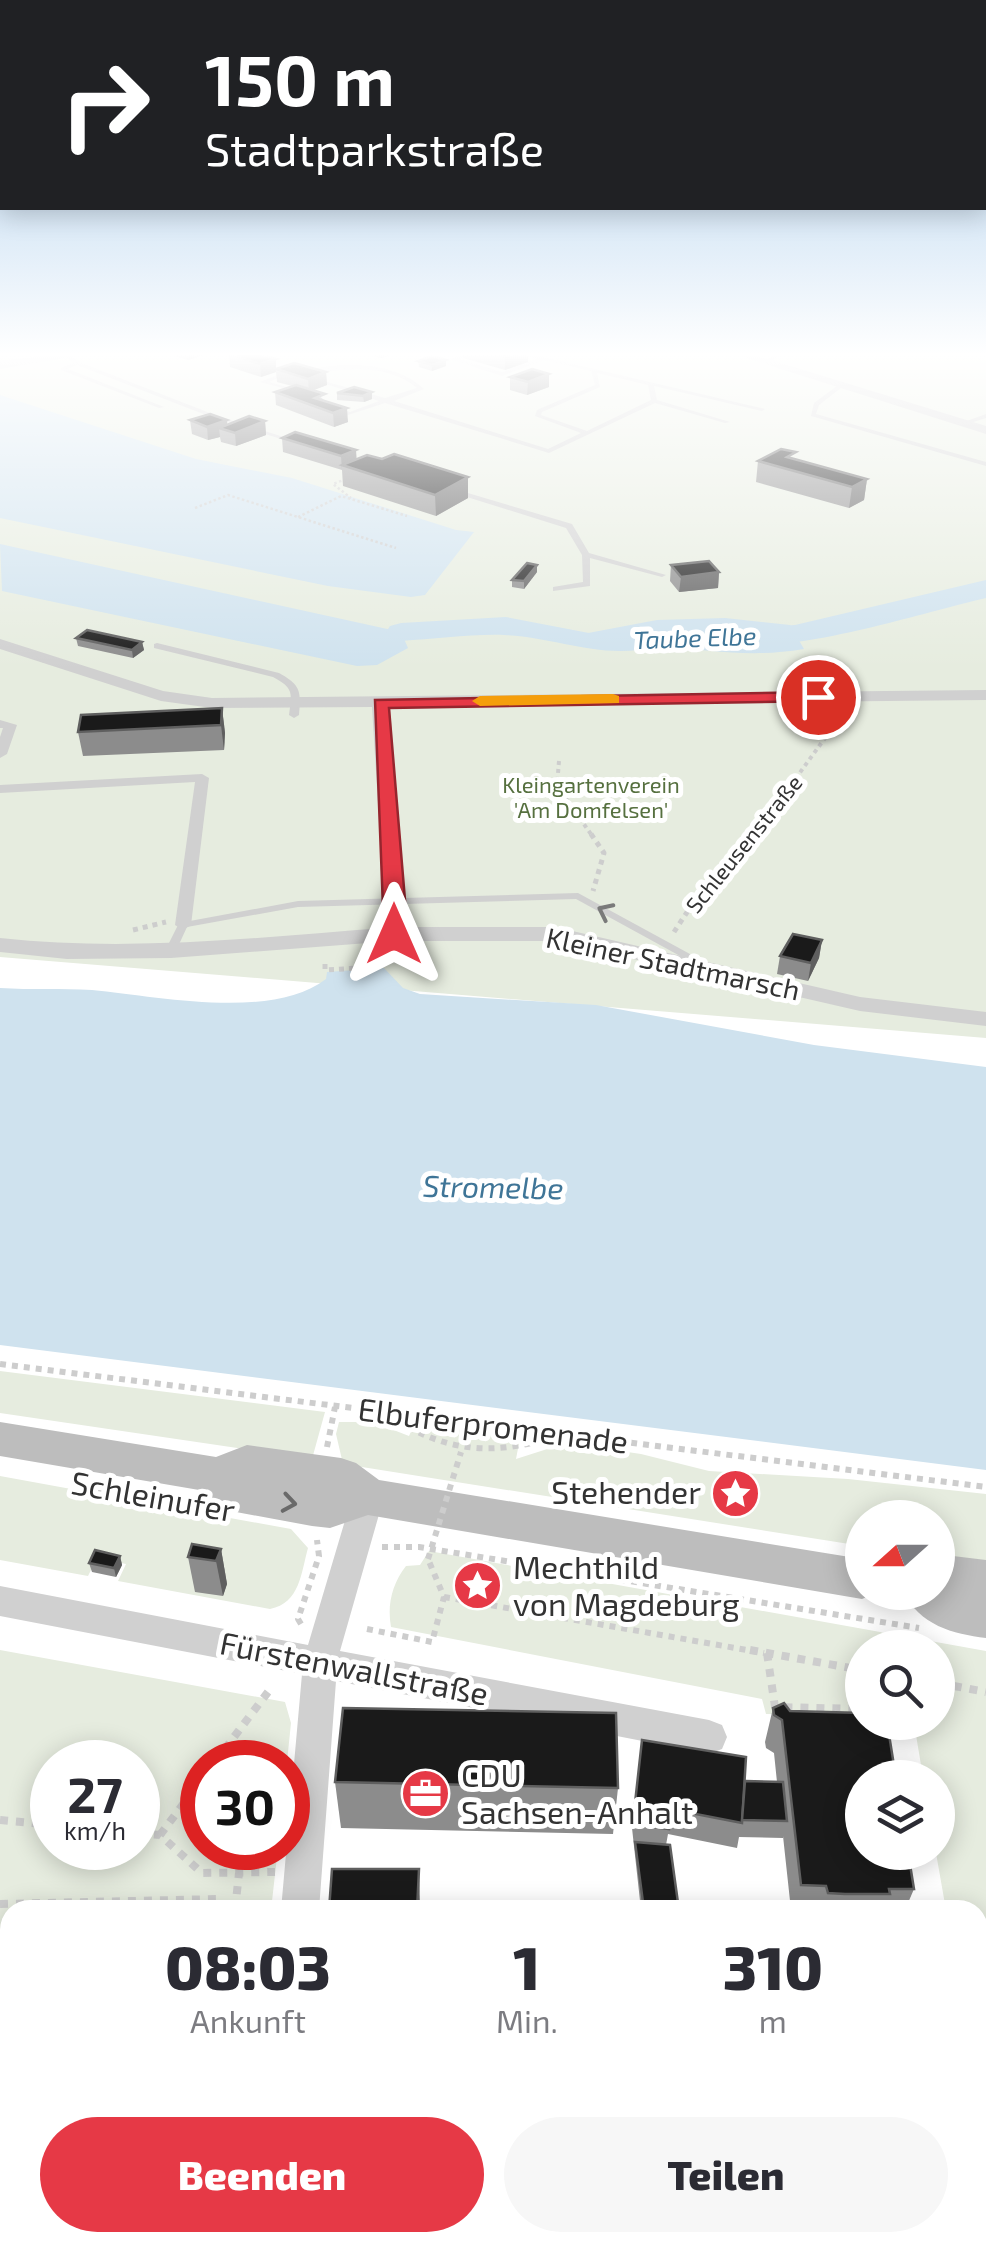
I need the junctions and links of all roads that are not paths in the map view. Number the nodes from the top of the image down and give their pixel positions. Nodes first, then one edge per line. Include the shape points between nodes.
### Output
1 (447, 488) edge
2 (586, 556) junction
3 (662, 575) dead end
4 (556, 589) dead end
5 (0, 644) edge
6 (157, 646) dead end
7 (986, 695) edge
8 (381, 704) junction
9 (294, 710) junction
10 (0, 724) edge
11 (0, 754) edge
12 (0, 789) edge
13 (395, 900) junction
14 (183, 925) junction
15 (394, 934) junction
16 (0, 945) edge
17 (172, 952) junction
18 (721, 974) junction
19 (986, 1019) edge
20 (0, 1440) edge
21 (368, 1497) junction
22 (845, 1576) edge
23 (955, 1576) edge
24 (986, 1580) edge
25 (0, 1601) edge
26 (929, 1611) edge
27 (986, 1617) edge
28 (320, 1662) junction
29 (708, 1737) dead end
30 (301, 1900) edge

1 - 2 lane via 568,526
2 - 3 lane
2 - 4 lane via 587,584
5 - 9 street via 161,696
6 - 9 lane via 291,682
7 - 8 street
8 - 9 street
8 - 13 street
10 - 11 street via 11,725
12 - 14 street via 202,778
13 - 14 lane via 298,904
13 - 15 street
18 -> 13 lane via 578,896
14 - 17 lane
15 - 17 street, Kleiner Stadtmarsch
15 - 18 street, Kleiner Stadtmarsch via 555,934
16 - 17 street, Kleiner Stadtmarsch
18 - 19 street, Kleiner Stadtmarsch via 860,1004
20 - 21 main road, Schleinufer via 215,1491 330,1510
21 - 22 main road, Schleinufer
21 - 28 street
23 - 24 main road
25 - 28 street, Fürstenwallstraße
26 - 27 main road
28 - 29 street, Fürstenwallstraße
28 - 30 street

